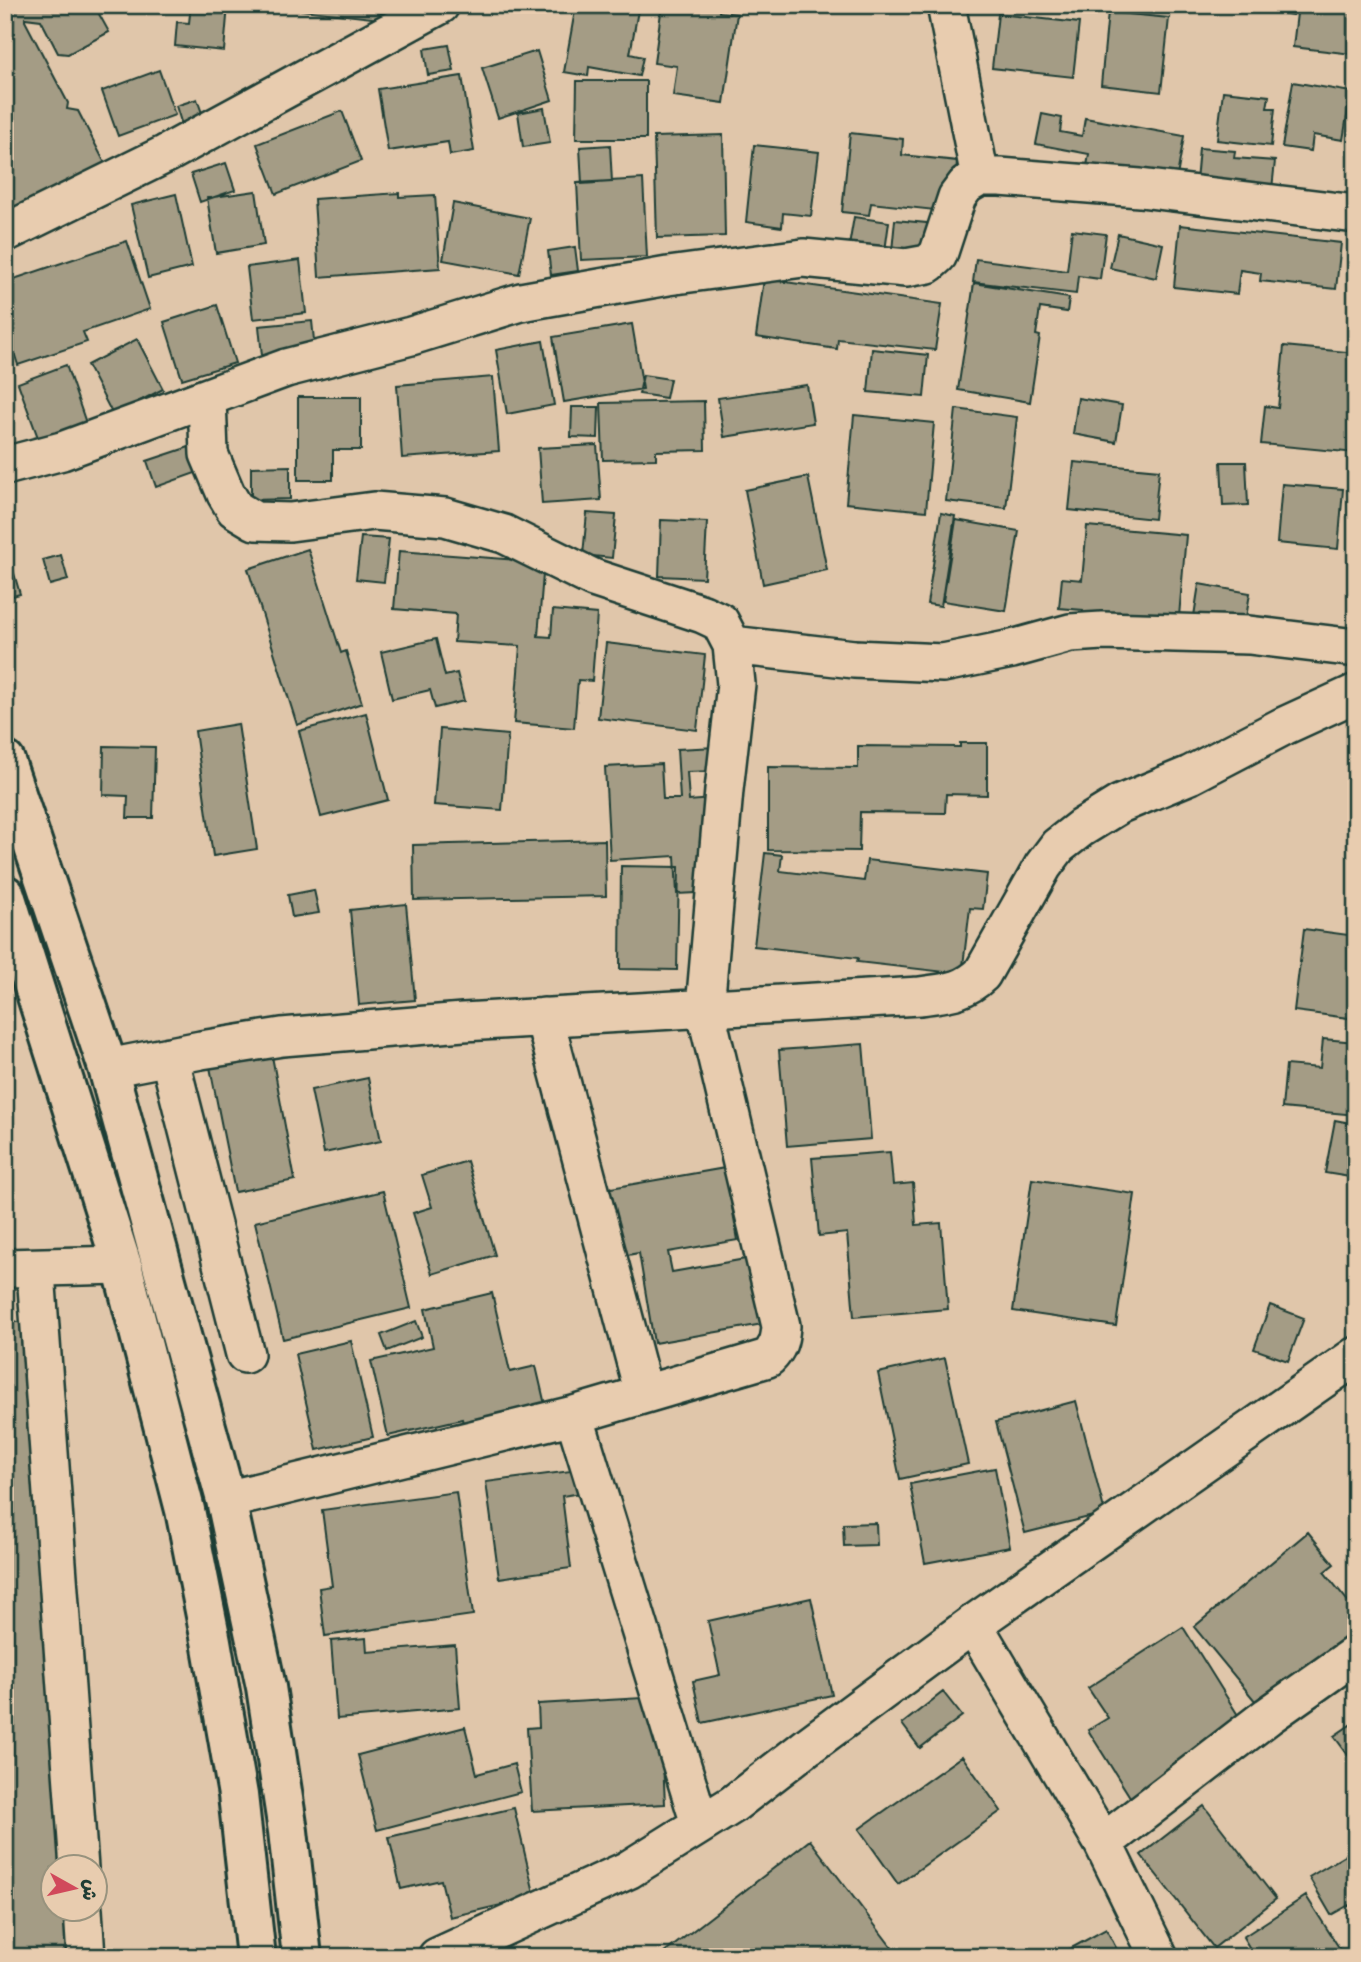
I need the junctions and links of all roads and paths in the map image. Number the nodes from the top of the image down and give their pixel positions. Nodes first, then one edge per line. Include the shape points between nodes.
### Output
1 (440, 5) edge
2 (946, 5) edge
3 (980, 177) junction
4 (1356, 214) edge
5 (5, 233) edge
6 (207, 398) junction
7 (5, 466) edge
8 (732, 645) junction
9 (1356, 648) edge
10 (1356, 693) edge
11 (5, 761) edge
12 (5, 895) edge
13 (705, 1008) junction
14 (544, 1017) junction
15 (169, 1056) junction
16 (108, 1068) junction
17 (122, 1265) junction
18 (19, 1268) edge
19 (245, 1354) dead end
20 (1356, 1356) edge
21 (644, 1395) junction
22 (574, 1415) junction
23 (226, 1500) junction
24 (973, 1624) junction
25 (1356, 1654) edge
26 (700, 1825) junction
27 (1103, 1843) junction
28 (78, 1854) edge
29 (84, 1924) edge
30 (86, 1957) edge
31 (256, 1957) edge
32 (302, 1957) edge
33 (436, 1957) edge
34 (1159, 1957) edge

1 - 5 street via 166,154
2 - 3 street
3 - 4 street via 1140,188
3 - 6 street via 957,197 938,255 928,264 905,268 803,258 668,276 522,303 286,368
6 - 7 street via 62,451
6 - 8 street via 209,454 235,509 256,521 290,522 374,511 445,517 504,534 593,578 703,614 720,622
8 - 9 street via 854,659 943,663 1070,633 1102,631 1249,635
8 - 13 street via 736,684
10 - 13 street via 1190,775 1120,804 1081,828 1058,846 1043,866 982,974 970,986 920,996
11 - 16 main road
12 - 17 main road
13 - 14 street
13 - 21 street via 781,1326 780,1341 768,1358
14 - 15 street via 282,1037
14 - 21 street
15 - 16 street
15 - 19 street
16 - 23 main road
17 - 18 street
17 - 31 main road via 185,1510 211,1641 238,1795
18 - 28 street via 37,1286
20 - 24 street
21 - 22 street
22 - 23 street
22 - 26 street
23 - 32 main road via 266,1688
24 - 26 street
24 - 27 street
25 - 27 street
26 - 33 street via 628,1870
27 - 34 street
29 - 30 street

